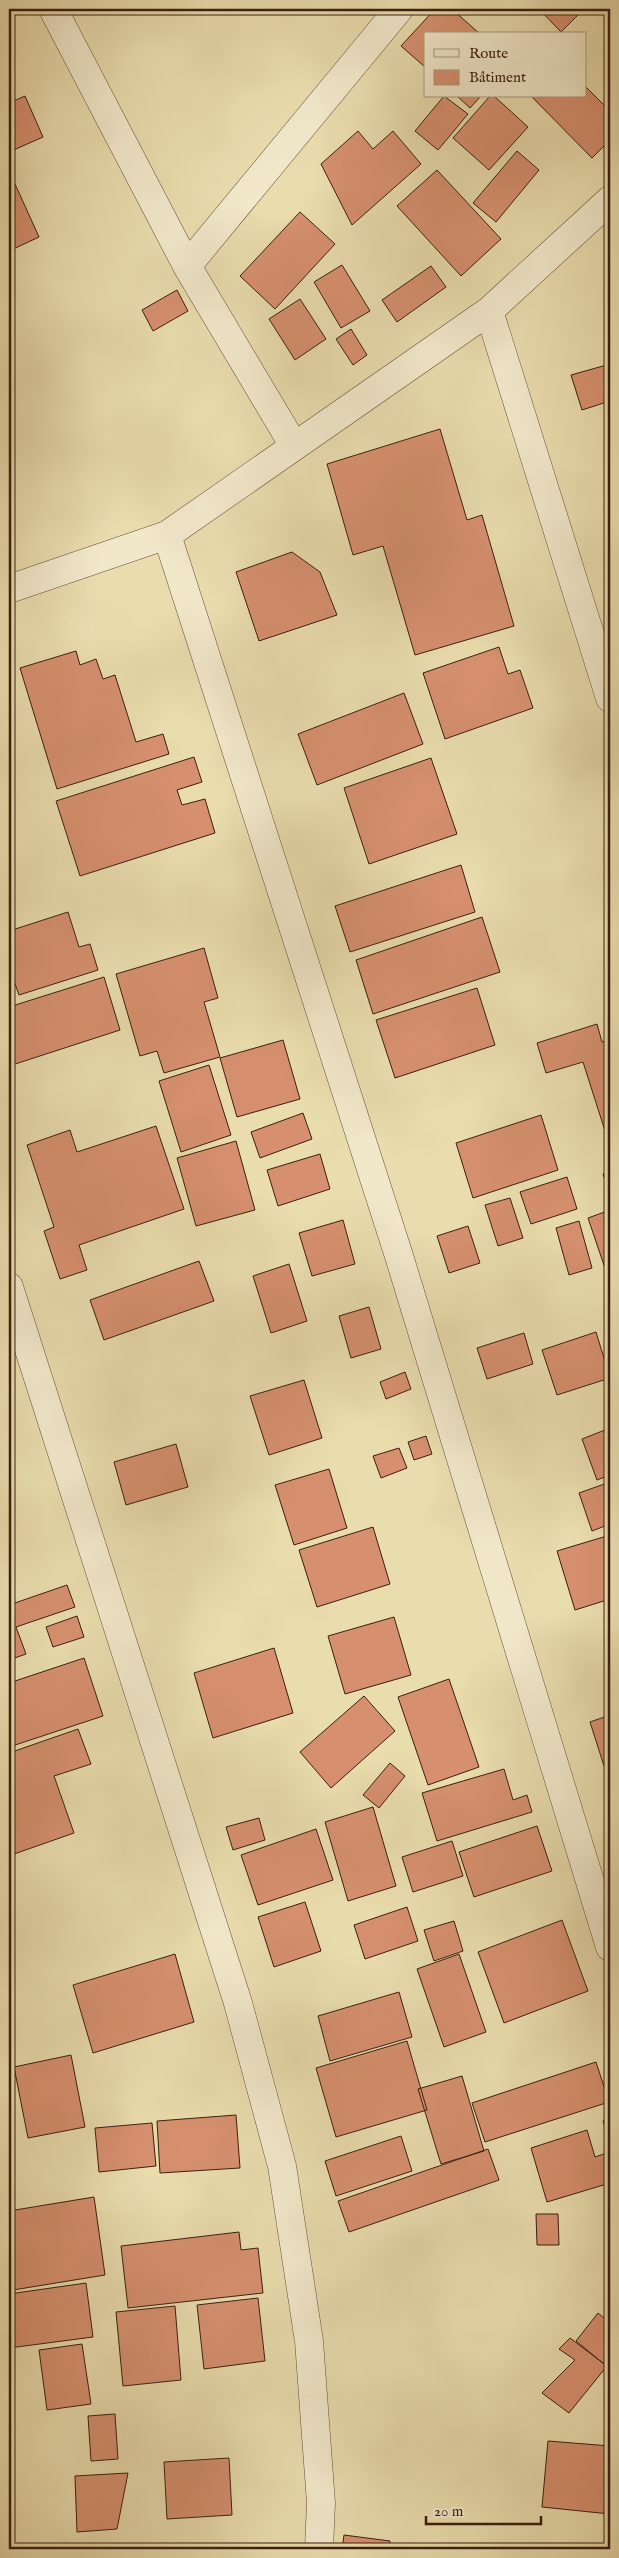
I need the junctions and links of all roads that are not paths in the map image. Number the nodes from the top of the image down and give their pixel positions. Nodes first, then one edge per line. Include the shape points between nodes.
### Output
1 (53, 9) edge
2 (399, 9) edge
3 (610, 200) edge
4 (187, 266) junction
5 (489, 311) junction
6 (294, 446) junction
7 (167, 535) junction
8 (9, 589) edge
9 (610, 698) edge
10 (9, 1287) edge
11 (610, 1947) edge
12 (319, 2549) edge

1 - 4 street
2 - 4 street
3 - 5 street
4 - 6 street
5 - 6 street
5 - 9 street
6 - 7 street
7 - 8 street
7 - 11 street via 399,1256
10 - 12 street via 238,2003 282,2166 309,2341 321,2503

